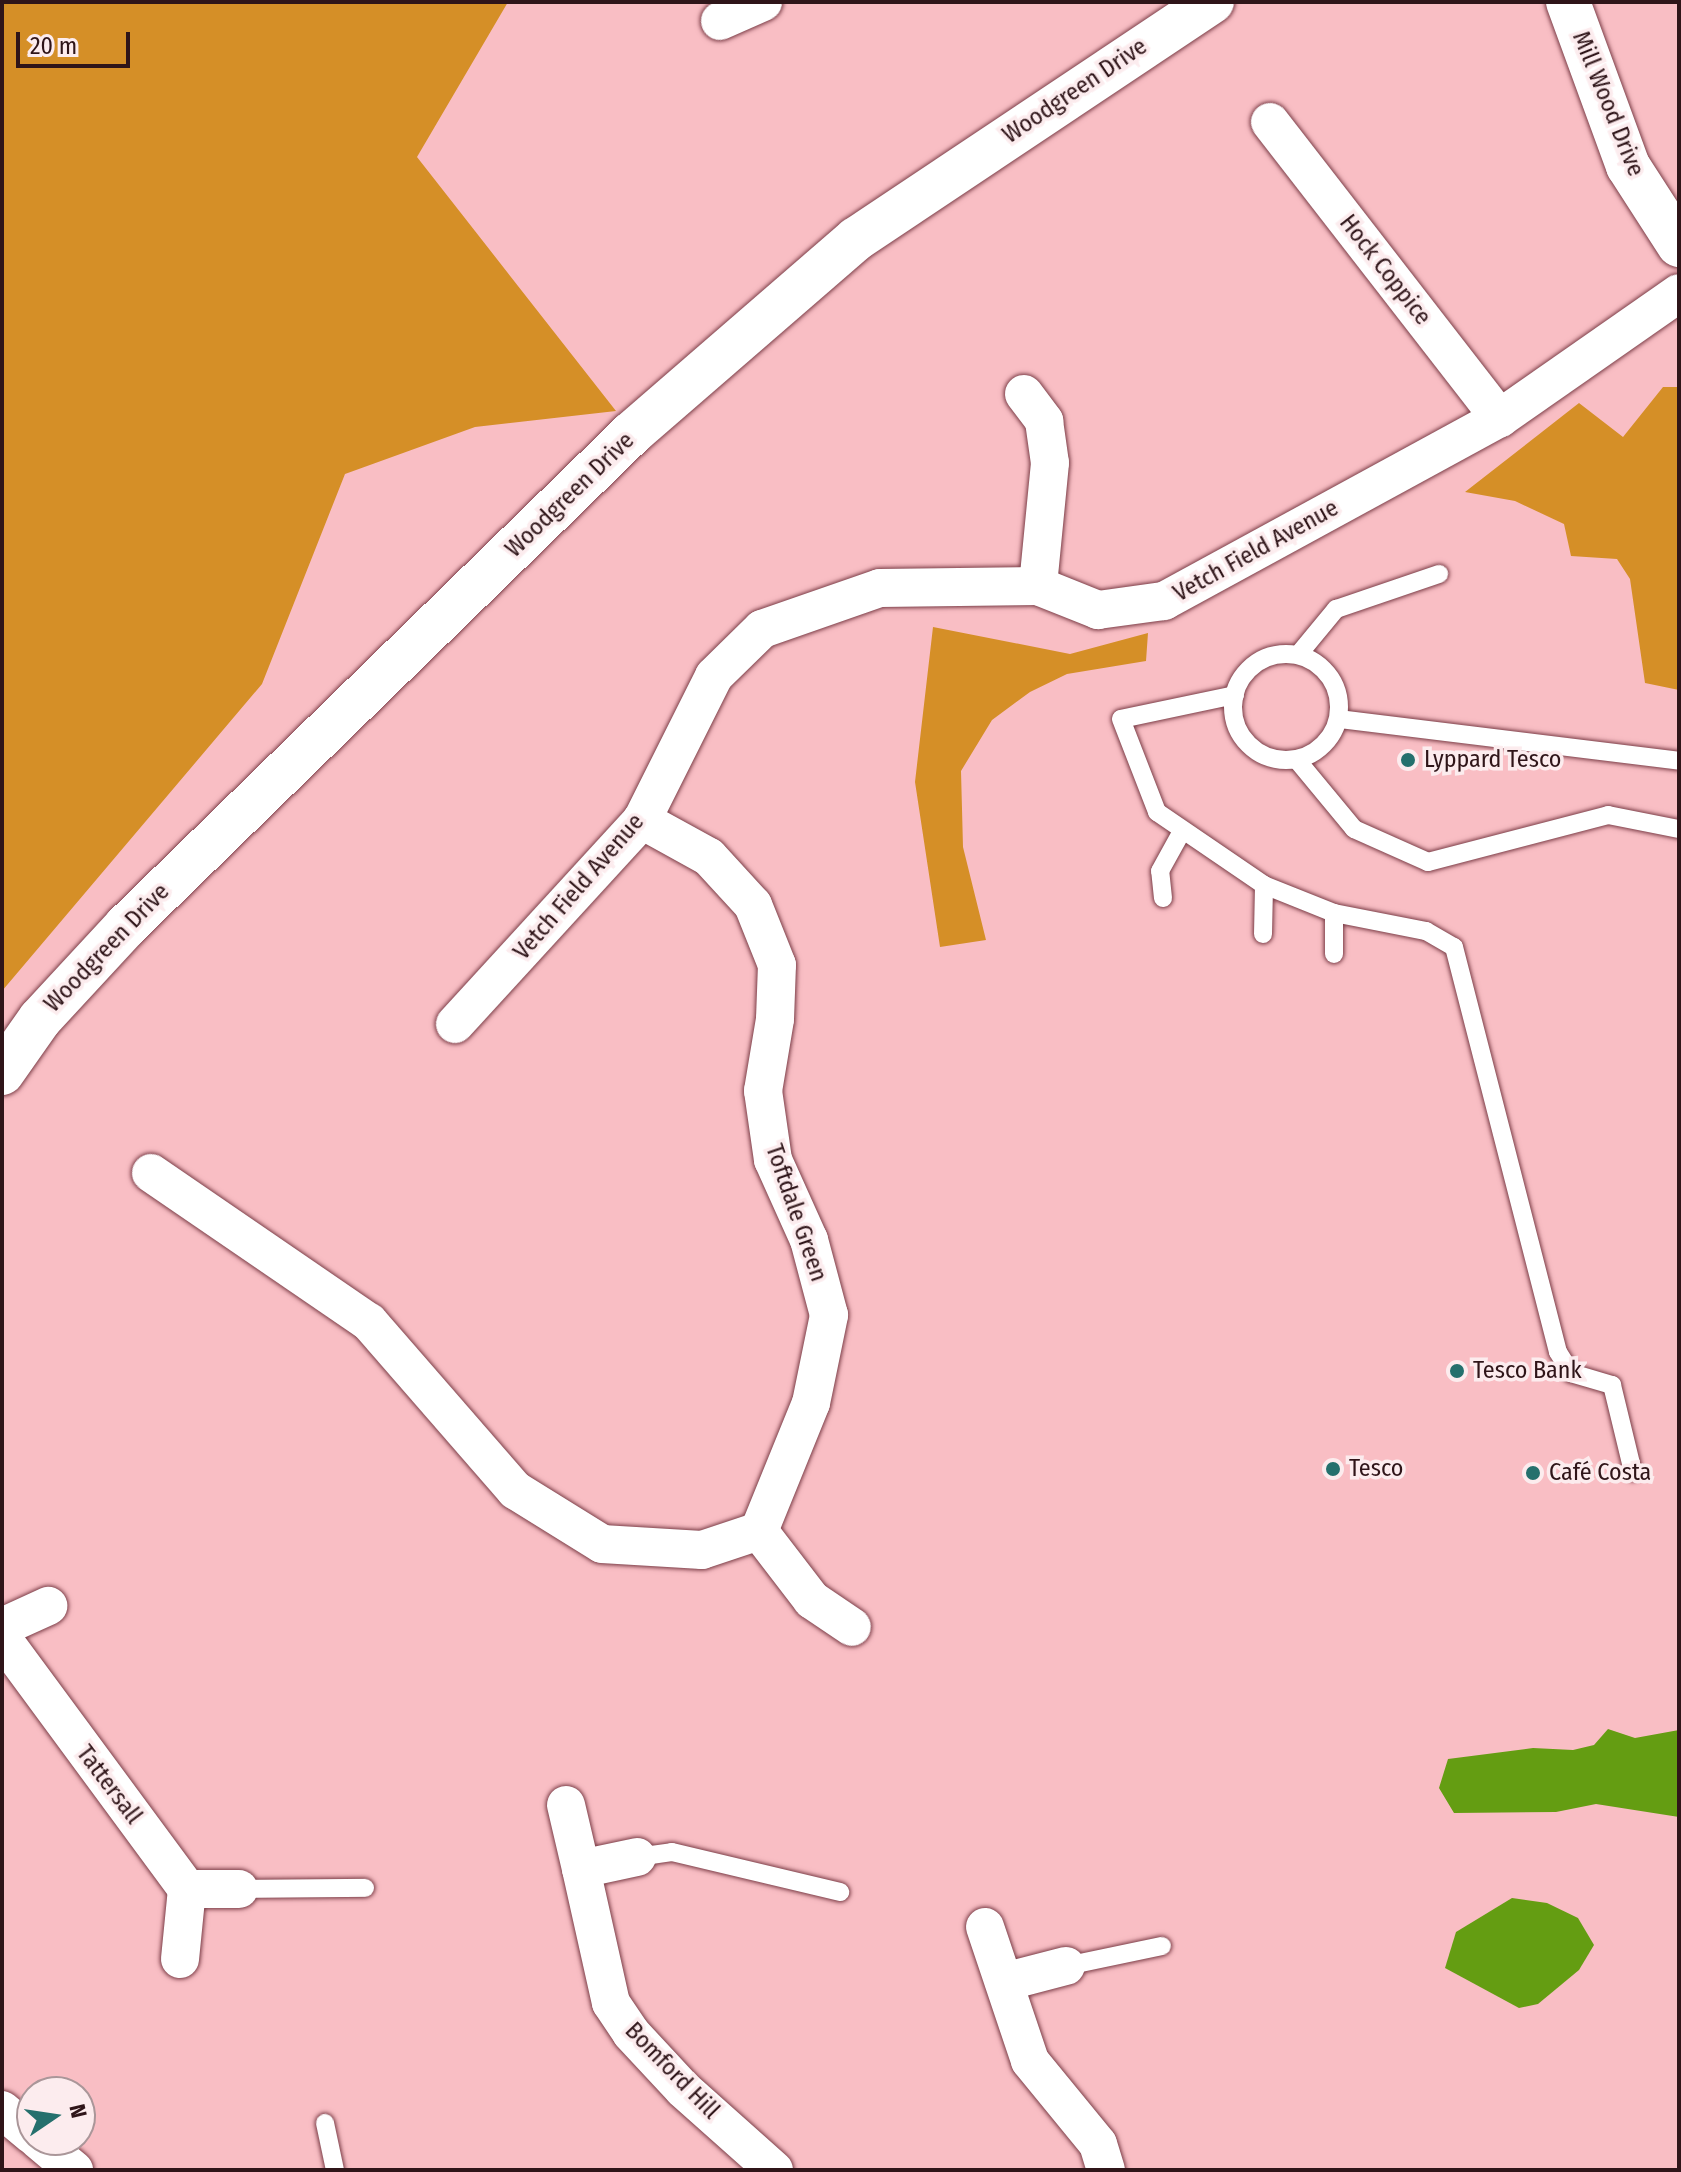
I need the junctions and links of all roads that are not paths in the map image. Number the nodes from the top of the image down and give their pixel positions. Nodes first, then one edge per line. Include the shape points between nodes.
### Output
1 (763, 2) edge
2 (1212, 2) edge
3 (1568, 2) edge
4 (720, 21) dead end
5 (1270, 122) dead end
6 (1679, 245) edge
7 (1679, 293) edge
8 (1024, 394) dead end
9 (1500, 418) junction
10 (1439, 574) dead end
11 (1038, 586) junction
12 (1298, 655) junction
13 (1235, 695) junction
14 (1339, 719) junction
15 (1297, 760) junction
16 (1679, 761) edge
17 (642, 820) junction
18 (1679, 829) edge
19 (1181, 833) junction
20 (1264, 885) junction
21 (1163, 898) dead end
22 (1334, 913) junction
23 (1263, 934) dead end
24 (1334, 954) dead end
25 (455, 1024) dead end
26 (2, 1073) edge
27 (151, 1173) dead end
28 (1633, 1472) dead end
29 (759, 1531) junction
30 (48, 1606) dead end
31 (2, 1627) edge
32 (852, 1627) dead end
33 (2, 1638) edge
34 (566, 1805) dead end
35 (637, 1857) joint
36 (581, 1869) junction
37 (365, 1888) dead end
38 (187, 1889) junction
39 (239, 1889) joint
40 (840, 1892) dead end
41 (985, 1927) dead end
42 (1162, 1946) dead end
43 (180, 1959) dead end
44 (1066, 1966) joint
45 (1004, 1982) junction
46 (325, 2123) dead end
47 (335, 2170) edge
48 (774, 2170) edge
49 (1106, 2170) edge

1 - 4 street
2 - 26 main road, Woodgreen Drive via 856,239 631,434 126,926 40,1019
3 - 6 main road, Mill Wood Drive via 1628,166
5 - 9 street, Hock Coppice
7 - 9 street, Vetch Field Avenue
8 - 11 street via 1044,421 1050,463
9 - 11 street, Vetch Field Avenue via 1164,601 1098,610
10 - 12 lane via 1336,609
11 - 17 street, Vetch Field Avenue via 880,588 762,629 714,676
12 - 13 lane via 1263,659 1248,669
12 - 14 lane via 1328,673 1336,688
13 - 15 lane via 1234,719 1250,747 1264,756
13 - 19 lane via 1121,719 1157,812
14 - 15 lane via 1322,747
14 - 16 lane
15 - 18 lane via 1354,829 1428,862 1608,815
17 - 25 street, Vetch Field Avenue
17 - 29 street, Toftdale Green via 709,857 753,905 777,965 763,1091 773,1160 809,1240 829,1315 811,1403
19 - 20 lane
19 - 21 lane via 1160,871
20 - 22 lane
20 - 23 lane
22 - 24 lane
22 - 28 lane via 1426,931 1454,947 1558,1352 1571,1373 1612,1385
27 - 29 street via 369,1322 515,1490 602,1544 702,1550
29 - 32 street via 812,1600
30 - 31 street
33 - 38 street, Tattersall
34 - 36 street, Bomford Hill
35 - 36 street
35 - 40 lane via 672,1852
36 - 48 street, Bomford Hill via 611,2003 683,2089
37 - 39 lane
38 - 39 street
38 - 43 street
41 - 45 street
42 - 44 lane
44 - 45 street
45 - 49 street via 1030,2061 1098,2144
46 - 47 lane

